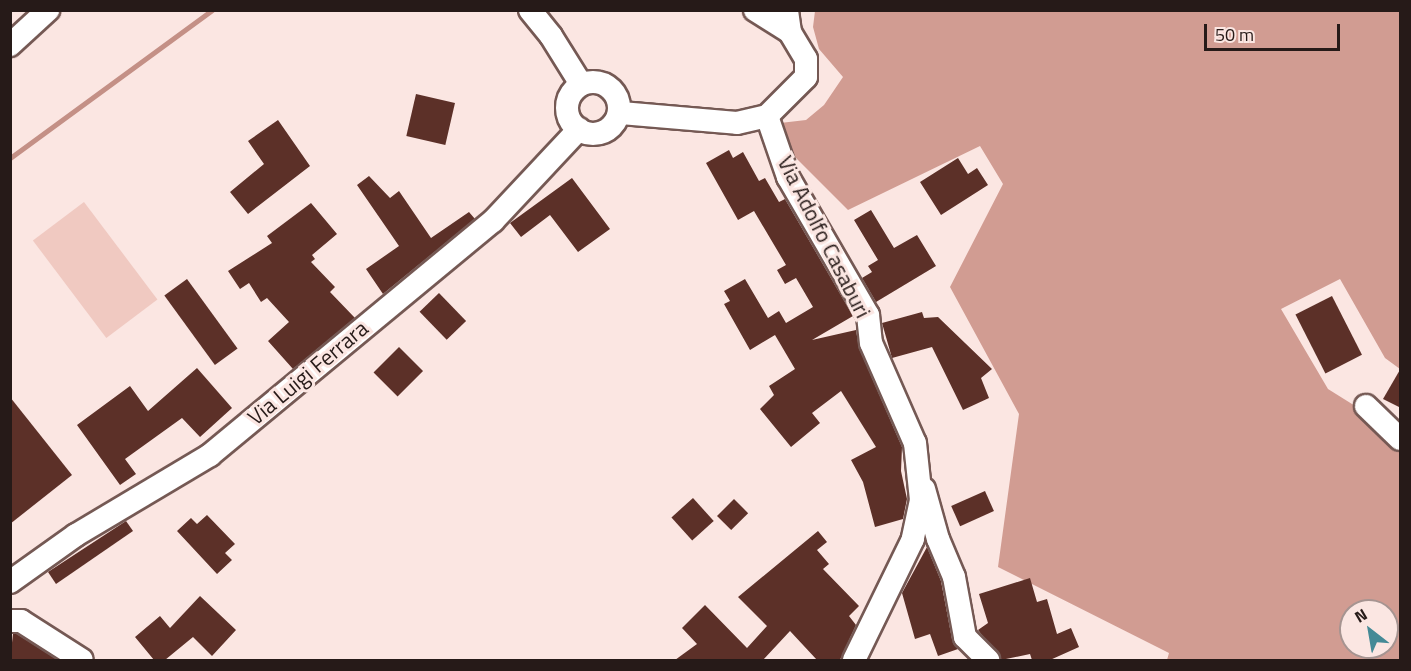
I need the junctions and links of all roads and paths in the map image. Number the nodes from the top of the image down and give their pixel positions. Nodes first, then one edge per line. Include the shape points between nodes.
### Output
1 (48, 10) edge
2 (530, 10) edge
3 (755, 10) edge
4 (788, 21) edge
5 (10, 45) edge
6 (581, 84) junction
7 (621, 112) junction
8 (767, 116) junction
9 (579, 129) junction
10 (1366, 406) dead end
11 (1401, 440) edge
12 (918, 473) junction
13 (10, 582) edge
14 (10, 621) edge
15 (82, 660) edge
16 (854, 660) edge
17 (988, 660) edge

1 - 5 street
2 - 6 street
3 - 4 street
4 - 8 street via 806,59 806,77
6 - 7 street via 593,80 603,83 616,95
6 - 9 street via 571,94 568,109
7 - 8 street via 737,123
7 - 9 street via 599,133 586,135
8 - 12 street, Via Adolfo Casaburi via 788,177 868,315 871,343 915,443
9 - 13 street, Via Luigi Ferrara via 493,221 210,455 76,535
10 - 11 street
12 - 16 street, Via Adolfo Casaburi via 921,500 913,539
12 - 17 street via 954,578 965,637
14 - 15 street via 21,621

